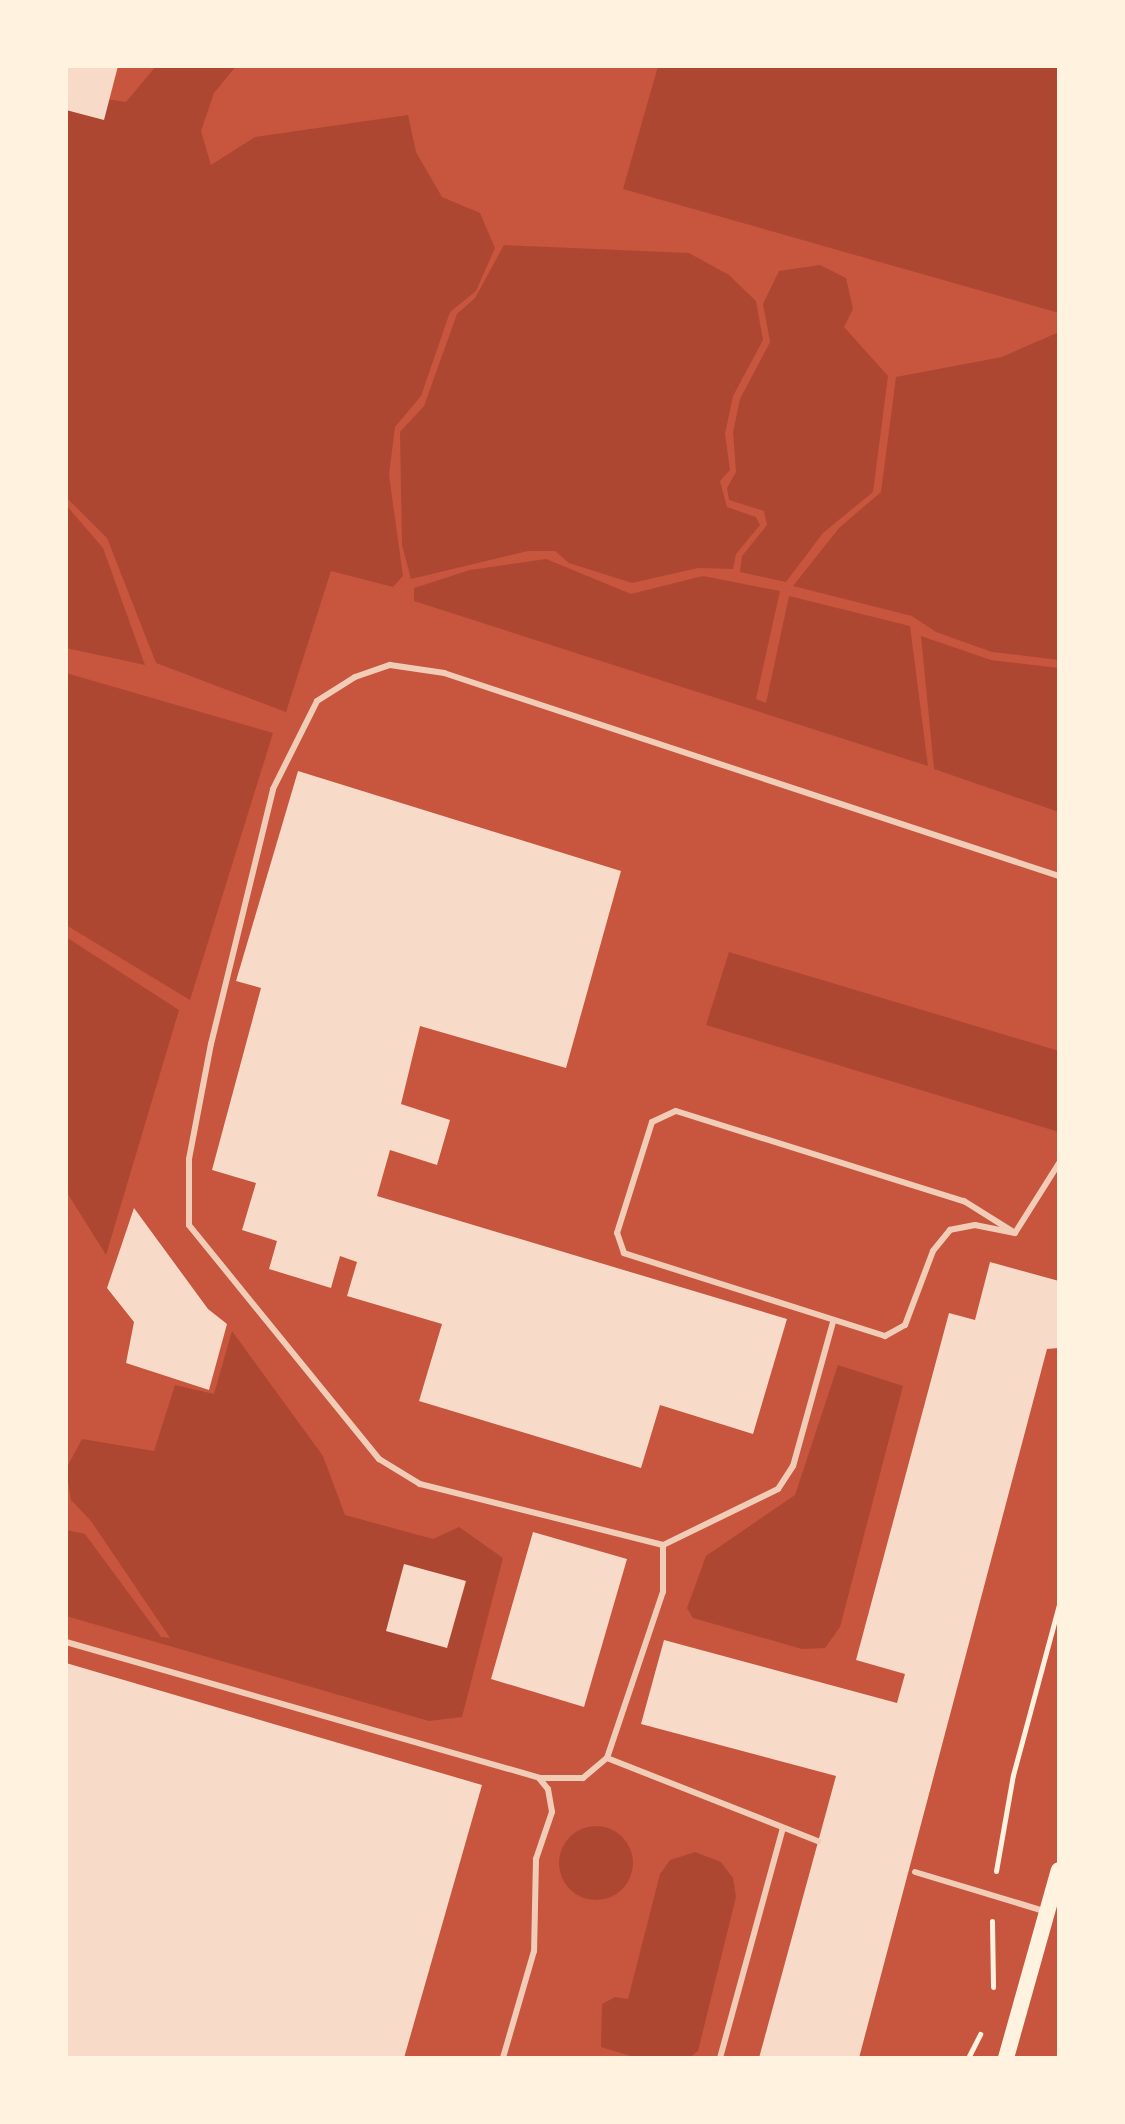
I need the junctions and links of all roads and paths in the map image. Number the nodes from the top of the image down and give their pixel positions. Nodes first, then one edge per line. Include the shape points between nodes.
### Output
1 (1059, 876) edge
2 (1059, 1163) edge
3 (1015, 1233) junction
4 (833, 1322) junction
5 (663, 1545) junction
6 (1059, 1604) edge
7 (66, 1642) edge
8 (607, 1758) junction
9 (539, 1778) junction
10 (783, 1828) junction
11 (818, 1841) dead end
12 (1059, 1870) edge
13 (915, 1872) dead end
14 (992, 1895) junction
15 (1047, 1913) junction
16 (993, 1990) dead end
17 (503, 2058) edge
18 (720, 2058) edge
19 (1006, 2058) edge

1 - 5 lane via 444,673 390,665 355,677 317,701 270,804 211,1044 189,1159 189,1225 379,1459 420,1484
2 - 3 lane
3 - 4 lane via 975,1225 950,1230 933,1251 905,1325 885,1336
3 - 4 lane via 964,1201 676,1111 662,1113 652,1122 617,1233 624,1253
4 - 5 lane via 793,1466 778,1489
5 - 8 lane via 663,1592
6 - 14 path via 1013,1775
7 - 9 lane
8 - 9 lane via 583,1778
8 - 10 lane
9 - 17 lane via 548,1789 552,1812 536,1859 534,1951
10 - 11 lane
10 - 18 lane
12 - 15 main road
13 - 14 lane
14 - 15 lane
14 - 16 path
15 - 19 main road

